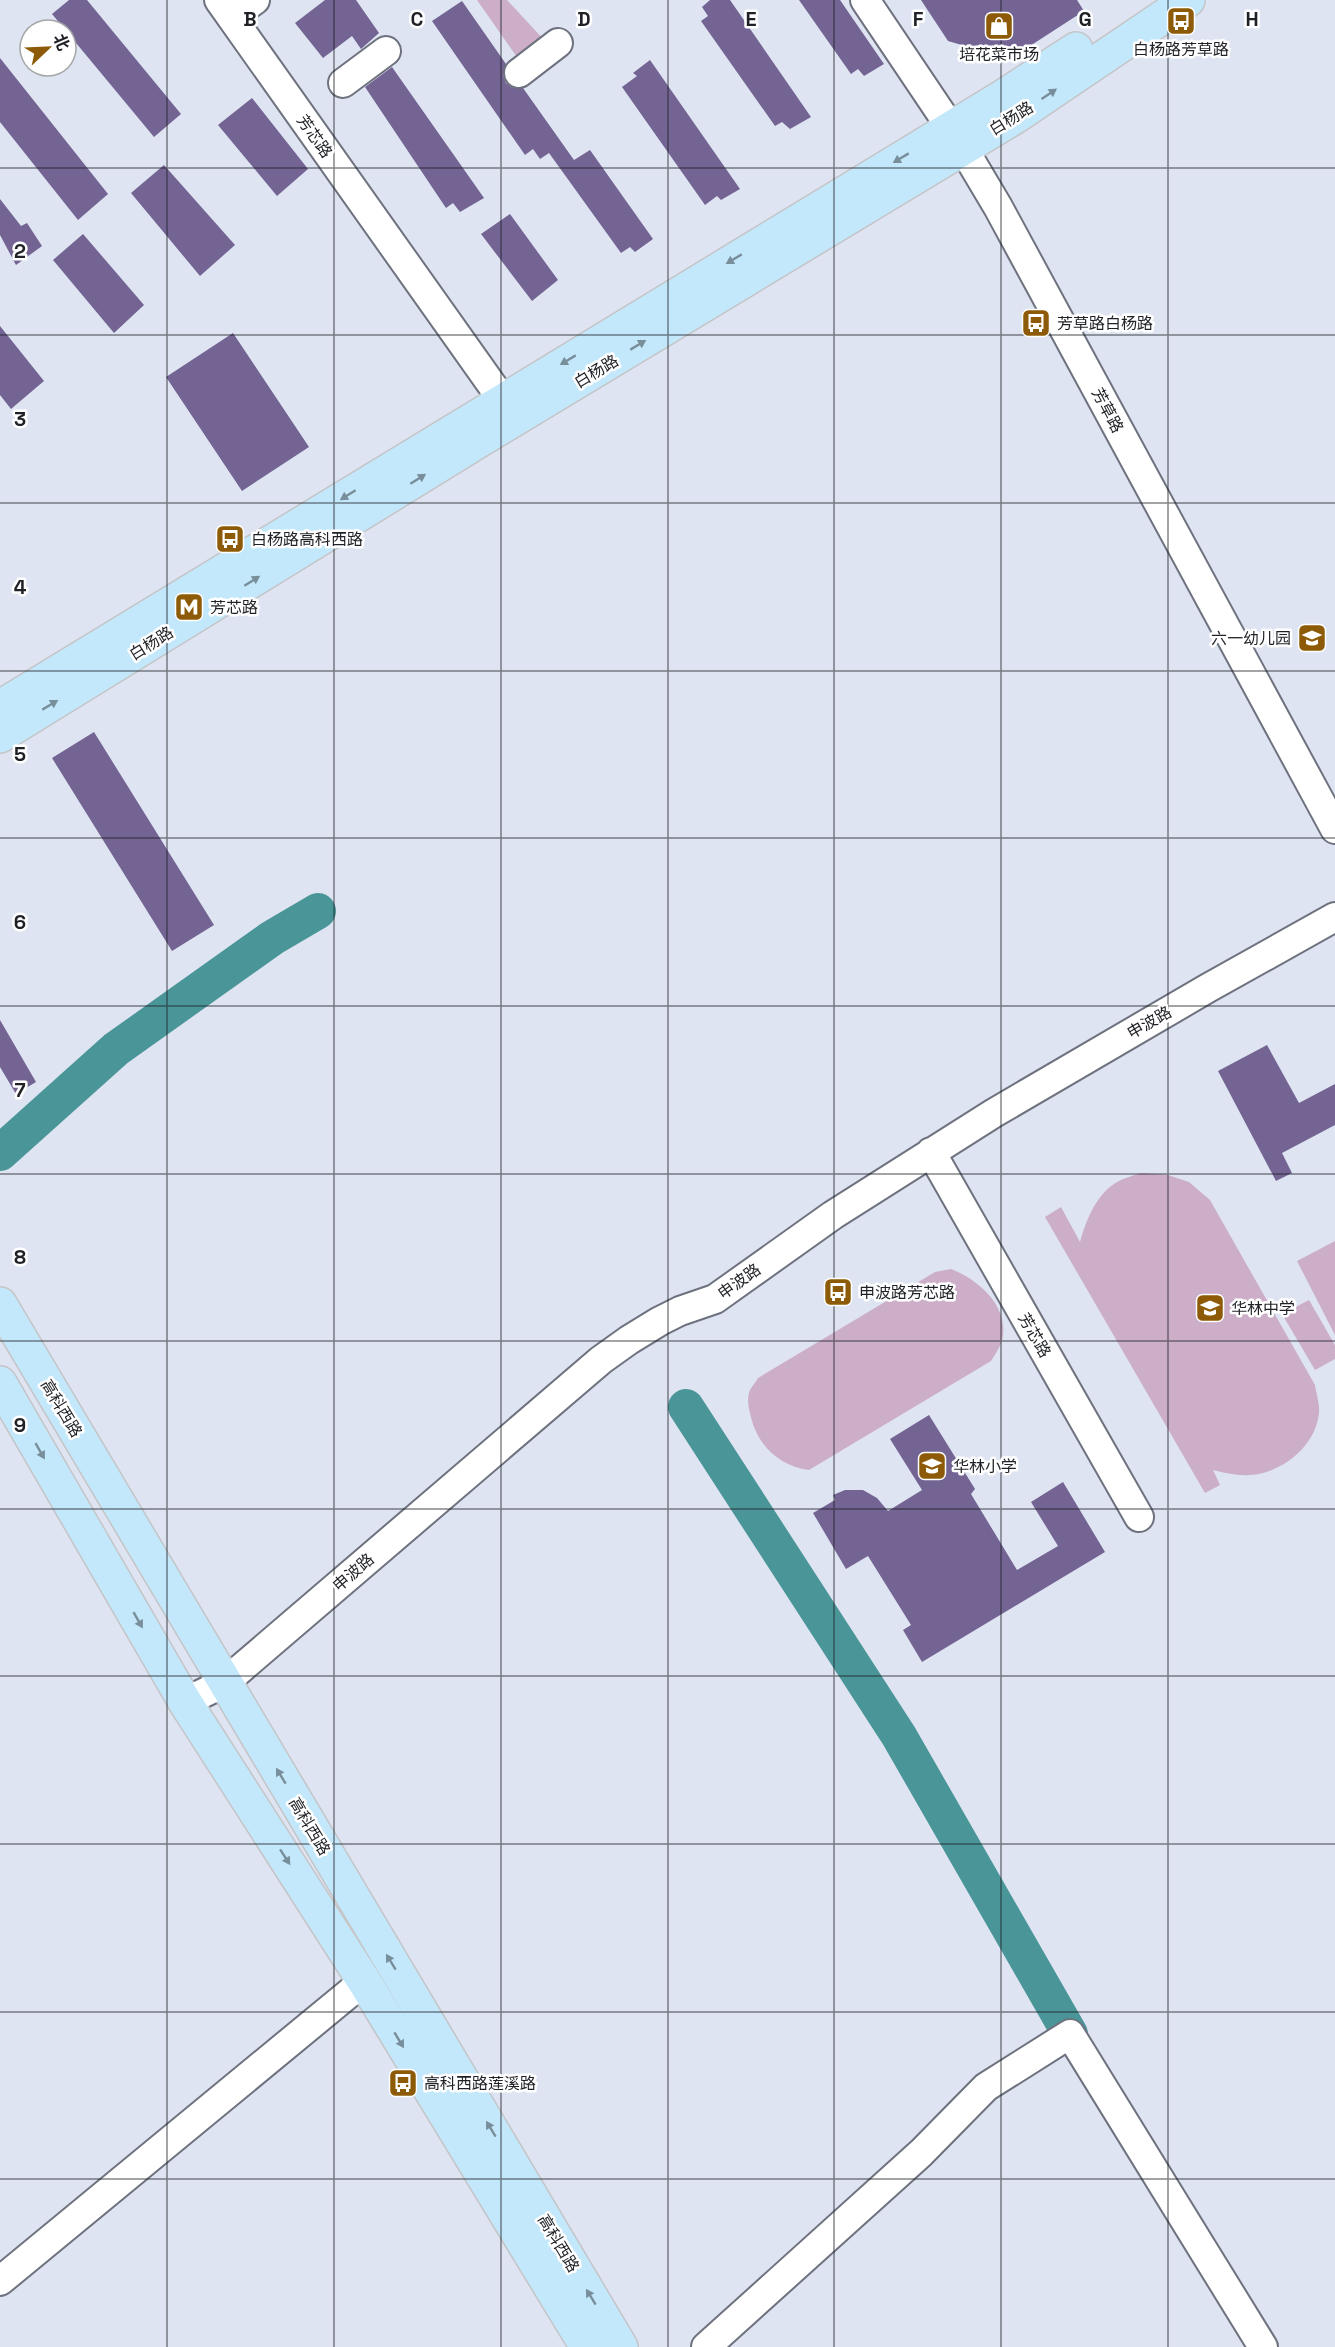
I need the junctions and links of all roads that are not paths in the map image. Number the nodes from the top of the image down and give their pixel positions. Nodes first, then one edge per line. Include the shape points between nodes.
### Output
1 (255, 0) edge
2 (865, 0) edge
3 (1151, 0) edge
4 (1188, 0) edge
5 (225, 9) edge
6 (558, 43) dead end
7 (386, 51) dead end
8 (519, 73) dead end
9 (343, 83) dead end
10 (958, 138) junction
11 (509, 409) junction
12 (0, 707) edge
13 (0, 736) edge
14 (1335, 829) edge
15 (1335, 916) edge
16 (931, 1152) junction
17 (0, 1304) edge
18 (0, 1383) edge
19 (1139, 1517) dead end
20 (224, 1683) junction
21 (185, 1702) junction
22 (364, 1981) junction
23 (0, 2280) edge
24 (587, 2347) edge
25 (621, 2347) edge
26 (706, 2347) edge
27 (1263, 2347) edge

1 - 5 street
2 - 10 street, 芳草路
3 - 10 main road, 白杨路 via 1002,97
10 -> 4 main road, 白杨路 via 1015,117
5 - 11 street, 芳芯路
6 - 8 street
7 - 9 street
10 - 11 main road, 白杨路
10 - 14 street, 芳草路
11 -> 12 main road, 白杨路
13 -> 11 main road, 白杨路
15 - 16 street, 申波路
16 - 19 street, 芳芯路
16 - 20 street, 申波路 via 833,1215 716,1299 680,1311 614,1350
17 - 20 main road, 高科西路
18 -> 21 main road, 高科西路
20 - 21 street, 申波路
25 -> 20 main road, 高科西路
21 -> 22 main road, 高科西路
22 - 23 street
22 -> 24 main road, 高科西路
26 - 27 street via 921,2153 986,2087 1070,2034

